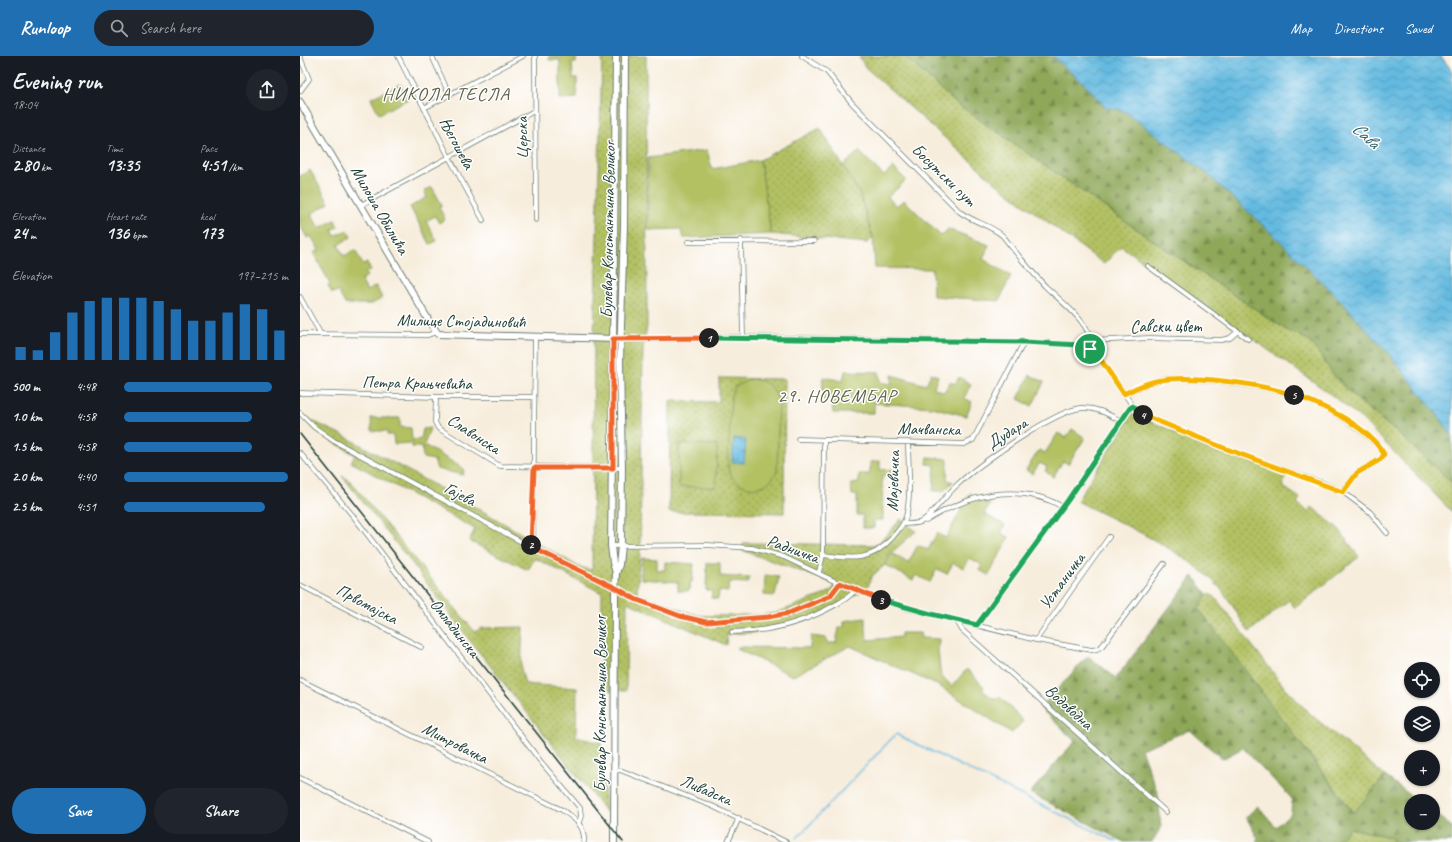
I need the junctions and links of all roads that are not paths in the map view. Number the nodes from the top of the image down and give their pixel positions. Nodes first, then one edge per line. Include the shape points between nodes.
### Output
1 (398, 56) edge
2 (432, 56) edge
3 (523, 56) edge
4 (535, 56) edge
5 (616, 56) edge
6 (624, 56) edge
7 (802, 56) edge
8 (300, 57) edge
9 (515, 57) edge
10 (300, 91) edge
11 (449, 94) junction
12 (300, 102) edge
13 (424, 108) junction
14 (534, 111) junction
15 (448, 157) junction
16 (361, 205) junction
17 (483, 220) dead end
18 (536, 220) dead end
19 (741, 240) junction
20 (814, 241) dead end
21 (688, 242) dead end
22 (1148, 266) dead end
23 (300, 297) edge
24 (1238, 331) junction
25 (436, 332) junction
26 (300, 334) edge
27 (320, 334) junction
28 (534, 336) junction
29 (743, 338) junction
30 (613, 339) junction
31 (1248, 339) dead end
32 (621, 340) junction
33 (1024, 342) junction
34 (1092, 342) junction
35 (1090, 349) junction
36 (300, 393) edge
37 (1124, 394) junction
38 (436, 397) junction
39 (534, 397) junction
40 (1133, 406) junction
41 (300, 413) edge
42 (1121, 420) junction
43 (798, 439) dead end
44 (824, 441) junction
45 (908, 442) junction
46 (300, 453) edge
47 (534, 468) junction
48 (613, 468) junction
49 (622, 468) junction
50 (1343, 492) junction
51 (1062, 507) junction
52 (923, 520) junction
53 (903, 524) junction
54 (1387, 533) dead end
55 (1109, 537) dead end
56 (611, 546) junction
57 (621, 546) junction
58 (531, 547) junction
59 (823, 556) junction
60 (1164, 564) dead end
61 (819, 572) junction
62 (616, 573) junction
63 (840, 583) junction
64 (300, 585) edge
65 (615, 588) junction
66 (855, 590) junction
67 (957, 621) junction
68 (977, 625) junction
69 (732, 632) dead end
70 (1036, 640) junction
71 (421, 647) dead end
72 (300, 680) edge
73 (614, 771) junction
74 (300, 778) edge
75 (1166, 812) dead end
76 (739, 818) junction
77 (579, 822) junction
78 (614, 839) edge
79 (428, 842) edge
80 (584, 842) edge
81 (728, 842) edge
82 (786, 842) edge

1 - 13 street, Његошева
2 - 11 street
3 - 9 street
4 - 14 street, Церска
5 - 30 main road, Булевар Константина Великог
6 - 32 main road, Булевар Константина Великог
7 - 34 street, Босутски пут via 827,72 852,103 960,212 1003,236 1046,287 1076,315
8 - 10 street via 309,79
9 - 11 street
11 - 13 street
12 - 16 main road, Милоша Обилића
13 - 15 street, Његошева
14 - 15 street
14 - 18 street, Церска
15 - 16 street
15 - 17 street, Његошева
16 - 25 main road, Милоша Обилића
19 - 20 street
19 - 21 street
19 - 29 street
22 - 24 street
23 - 27 street
24 - 31 street
24 - 34 street, Савски цвет via 1230,338 1222,340 1147,338
25 - 27 street, Милице Стојадиновић via 428,335
25 - 28 main road, Милице Стојадиновић via 444,336
26 - 27 street, Милице Стојадиновић
28 - 30 main road, Милице Стојадиновић
28 - 39 street
29 - 32 street
29 - 33 street
30 - 32 main road, Милице Стојадиновић
30 - 48 main road, Булевар Константина Великог
32 - 49 main road, Булевар Константина Великог
33 - 35 street via 1080,345
33 - 45 street, Мачванска via 971,441 964,444
34 - 35 street
35 - 37 street via 1101,360
36 - 38 street, Петра Крањчевића
37 - 40 street
37 - 50 street via 1153,381 1191,380 1271,388 1314,402 1350,422 1384,454 1381,459 1357,473
38 - 39 street, Петра Крањчевића
38 - 47 street, Славонска via 435,422 439,430 500,466
39 - 47 street
40 - 42 street
40 - 50 street via 1141,414 1179,431
41 - 58 street, Гајева via 314,427 334,440
42 - 51 street
42 - 52 street, Дудара via 1098,409 1089,408 1072,410 1052,420 980,465
43 - 44 street, Мачванска
44 - 45 street, Мачванска
44 - 59 street
45 - 53 street, Мајевичка via 908,506
46 - 77 street, Омладинска via 354,517 541,762 580,808
47 - 48 street, Славонска
47 - 58 street
48 - 49 street, Славонска
48 - 56 main road, Булевар Константина Великог
49 - 57 main road, Булевар Константина Великог
50 - 54 street via 1370,512
51 - 52 street via 1039,496 997,494 970,499 926,521
51 - 68 street
52 - 53 street
53 - 59 street, Мајевичка via 887,543 873,554 852,558
55 - 70 street, Устаничка
56 - 57 street, Радничка
56 - 62 main road, Булевар Константина Великог
57 - 61 street, Радничка via 707,544 752,548 784,556
57 - 62 main road, Булевар Константина Великог
58 - 65 street, Гајева
59 - 61 street
60 - 70 street, Радничка via 1102,646 1097,649
61 - 63 street, Радничка
62 - 65 main road, Булевар Константина Великог
63 - 65 street, Гајева via 830,596 789,613 706,622 652,607
63 - 66 street, Радничка
64 - 71 street, Првомајска
65 - 73 main road, Булевар Константина Великог
66 - 67 street, Радничка via 906,608
66 - 69 street via 832,607 791,625 759,631
67 - 68 street, Радничка
67 - 75 street, Водоводна via 971,638
68 - 70 street, Радничка
72 - 77 street, Митровачка via 555,807
73 - 76 street, Ливадска via 620,770
73 - 78 main road, Булевар Константина Великог
74 - 79 street
76 - 81 street
76 - 82 street, Ливадска
77 - 80 street via 584,833

